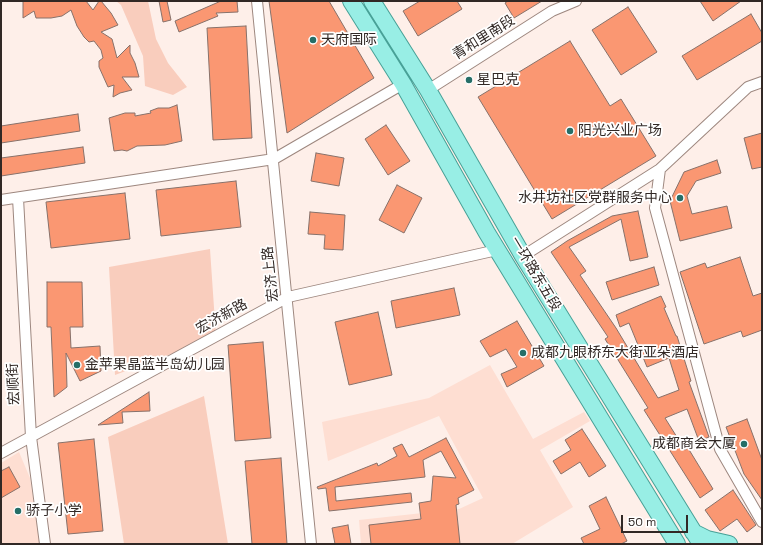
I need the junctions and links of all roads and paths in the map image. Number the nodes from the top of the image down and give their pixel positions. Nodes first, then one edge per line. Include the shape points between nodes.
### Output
1 (257, 1) edge
2 (351, 1) edge
3 (372, 1) edge
4 (576, 1) edge
5 (762, 82) edge
6 (403, 84) junction
7 (428, 90) junction
8 (274, 159) junction
9 (660, 169) junction
10 (18, 198) junction
11 (1, 200) edge
12 (497, 250) junction
13 (524, 256) junction
14 (288, 297) junction
15 (31, 436) junction
16 (1, 453) edge
17 (762, 522) edge
18 (697, 538) edge
19 (675, 541) edge
20 (46, 544) edge
21 (311, 544) edge
22 (729, 544) edge

1 - 8 street, 宏济上路
2 - 6 main road, 一环路东五段
3 - 7 main road, 一环路东五段
4 - 7 street, 青和里南段 via 552,11
5 - 9 street via 748,87
6 - 8 street
6 - 12 main road, 一环路东五段
7 - 13 main road, 一环路东五段
8 - 10 street
8 - 14 street, 宏济上路
9 - 13 street
9 - 17 street via 656,208 720,449
10 - 11 street
10 - 15 street, 宏顺街
12 - 14 street, 宏济新路
12 - 19 main road, 一环路东五段
13 - 18 main road, 一环路东五段
14 - 15 street, 宏济新路
14 - 21 street, 宏济上路
15 - 16 street, 宏济新路
15 - 20 street, 宏顺街
18 - 22 main road

